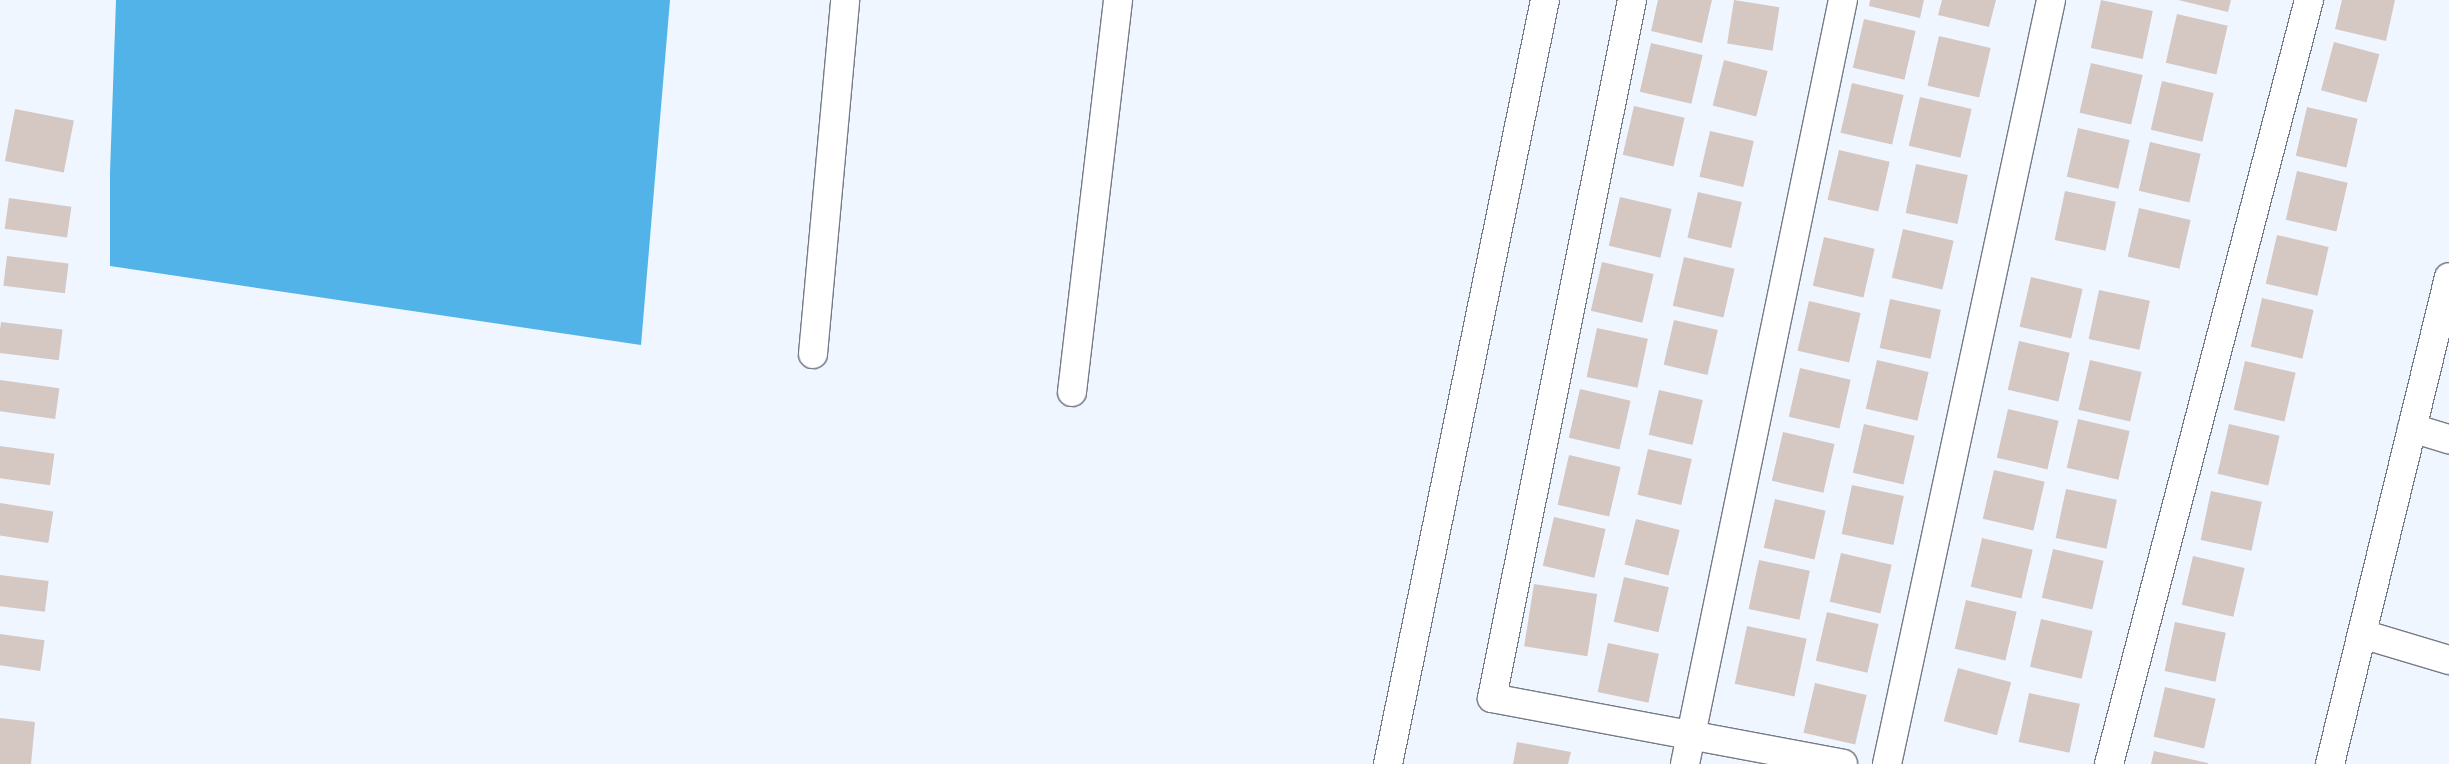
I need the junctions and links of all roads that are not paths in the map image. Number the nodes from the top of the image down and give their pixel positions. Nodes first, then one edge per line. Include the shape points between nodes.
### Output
1 (845, 0) edge
2 (1118, 0) edge
3 (1545, 0) edge
4 (1632, 0) edge
5 (1844, 0) edge
6 (2051, 0) edge
7 (2309, 0) edge
8 (2449, 276) edge
9 (813, 354) dead end
10 (1072, 392) dead end
11 (2412, 428) junction
12 (2449, 439) edge
13 (2362, 634) junction
14 (2449, 660) edge
15 (1690, 735) junction
16 (1388, 764) edge
17 (1685, 764) edge
18 (1843, 764) edge
19 (1887, 764) edge
20 (2109, 764) edge
21 (2330, 764) edge

1 - 9 street
2 - 10 street
3 - 16 street
4 - 15 street via 1492,698
5 - 15 street
6 - 19 street
7 - 20 street
8 - 11 street
11 - 12 street
11 - 13 street
13 - 14 street
13 - 21 street
15 - 17 street
15 - 18 street

